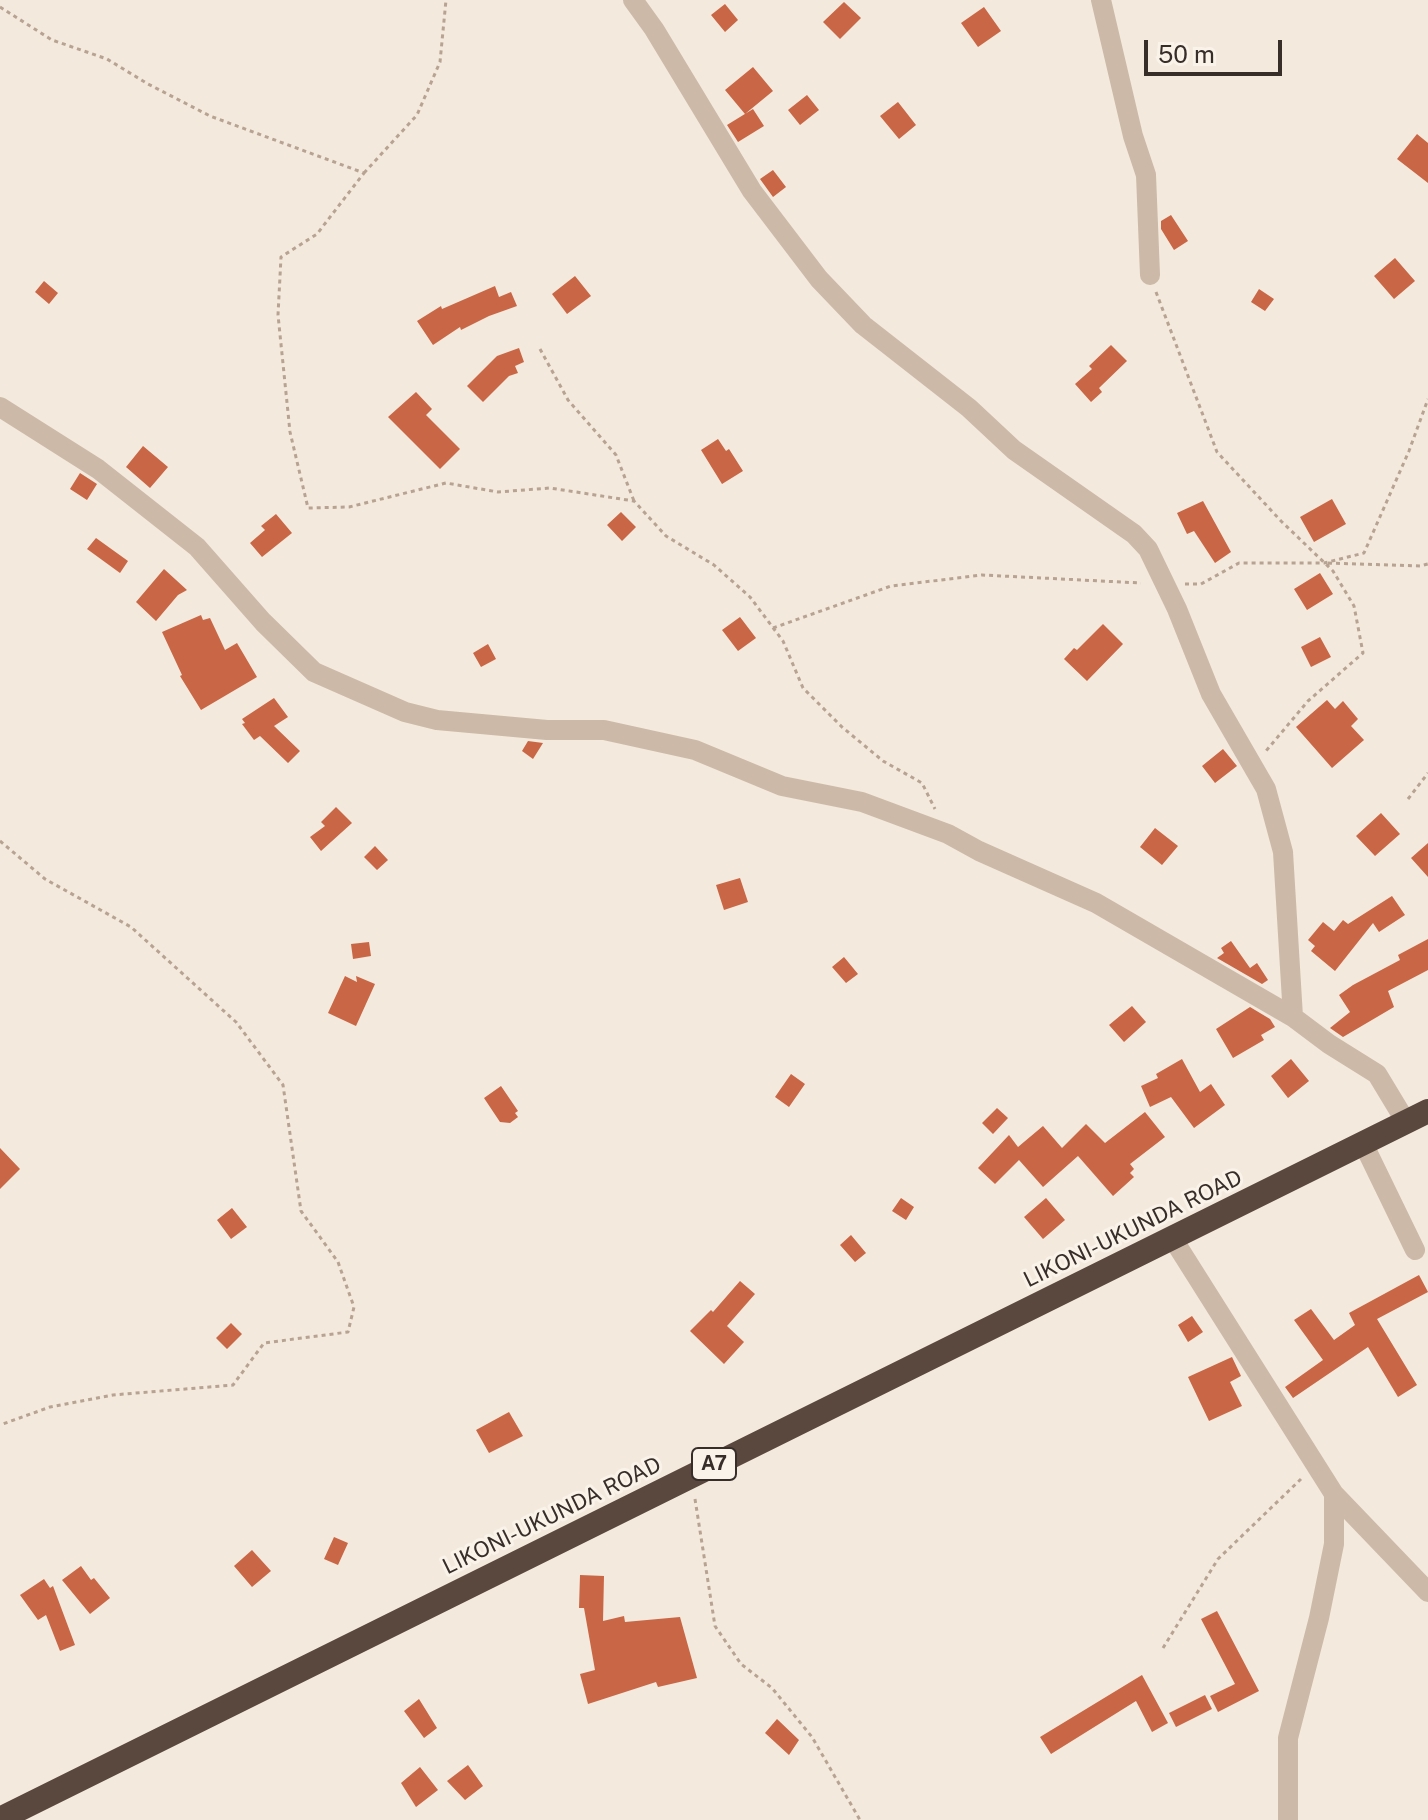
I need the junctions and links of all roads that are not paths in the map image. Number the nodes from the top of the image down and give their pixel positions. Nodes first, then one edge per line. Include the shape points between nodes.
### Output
1 (633, 0) edge
2 (1101, 0) edge
3 (1150, 275) road end
4 (0, 407) edge
5 (1293, 1017) junction
6 (1417, 1117) edge
7 (1363, 1143) junction
8 (1173, 1239) junction
9 (1415, 1250) dead end
10 (1334, 1494) junction
11 (1428, 1592) edge
12 (0, 1819) edge
13 (1288, 1820) edge

1 - 5 street via 752,191 830,291 863,325 1014,450 1148,549 1211,694 1266,789 1283,852
2 - 3 street via 1146,175
4 - 5 street via 98,469 197,547 314,672 405,712 437,720 604,730 695,750 782,786 862,802 948,834 1096,903
5 - 6 street via 1377,1074
6 - 7 highway, LIKONI-UKUNDA ROAD / A7
7 - 8 highway, LIKONI-UKUNDA ROAD / A7
7 - 9 street
8 - 10 street
8 - 12 highway, LIKONI-UKUNDA ROAD / A7
10 - 11 street
10 - 13 street via 1334,1544 1288,1738

